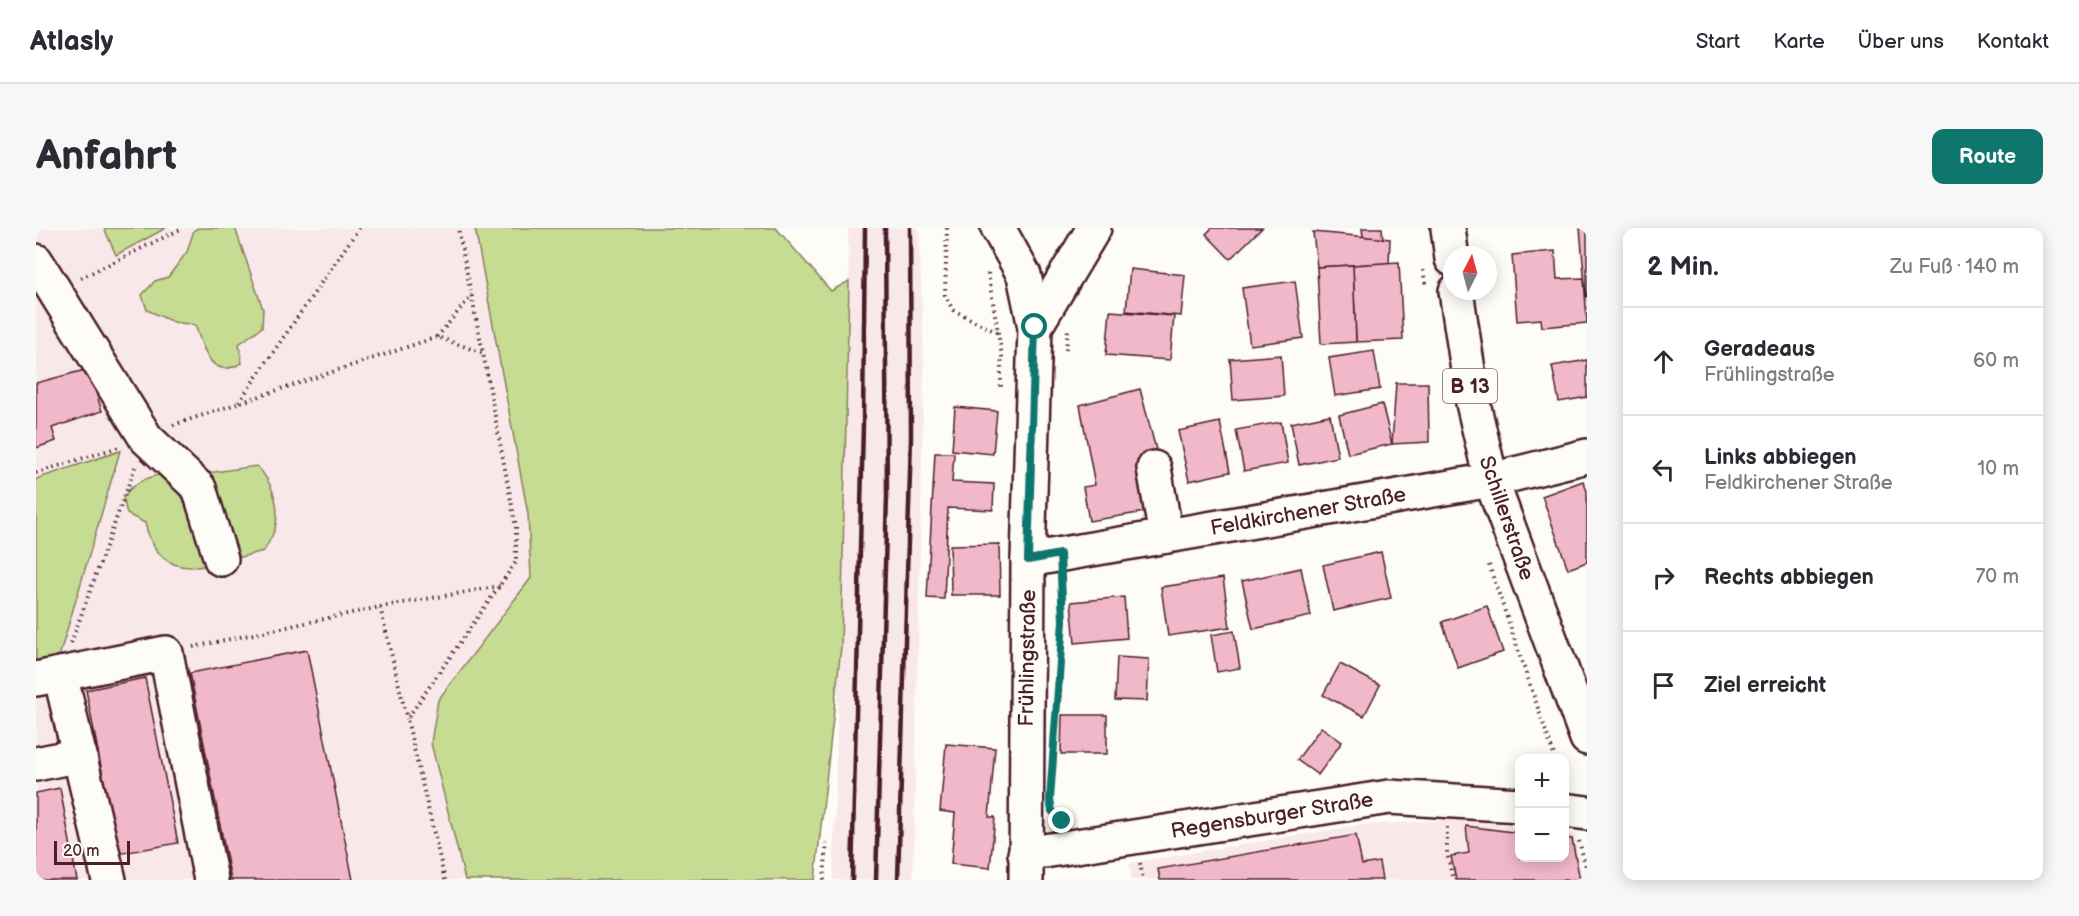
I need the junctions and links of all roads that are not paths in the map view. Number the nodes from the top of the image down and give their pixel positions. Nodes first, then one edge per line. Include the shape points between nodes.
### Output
1 (998, 228) edge
2 (1094, 228) edge
3 (1448, 228) edge
4 (1450, 246) edge
5 (36, 261) edge
6 (1457, 300) edge
7 (1035, 327) junction
8 (1587, 456) edge
9 (1154, 468) dead end
10 (1491, 480) junction
11 (1167, 536) junction
12 (222, 559) dead end
13 (1028, 560) junction
14 (48, 677) edge
15 (1587, 738) edge
16 (80, 755) junction
17 (36, 764) edge
18 (1515, 805) edge
19 (1569, 811) edge
20 (1587, 813) edge
21 (1025, 867) edge
22 (109, 880) edge
23 (211, 880) edge

1 - 7 street, Frühlingstraße via 1024,275
2 - 7 street
3 - 4 street
5 - 12 street via 146,438 199,488
6 - 10 street, Schillerstraße / B 13 via 1473,403
7 - 13 street, Frühlingstraße
8 - 10 street, Feldkirchener Straße
9 - 11 street
10 - 11 street, Feldkirchener Straße
10 - 15 street, Schillerstraße / B 13
11 - 13 street, Feldkirchener Straße
13 - 21 street, Frühlingstraße
14 - 16 street
14 - 23 street via 166,653
16 - 17 street
16 - 22 street
18 - 21 street, Regensburger Straße via 1389,797
19 - 20 street

